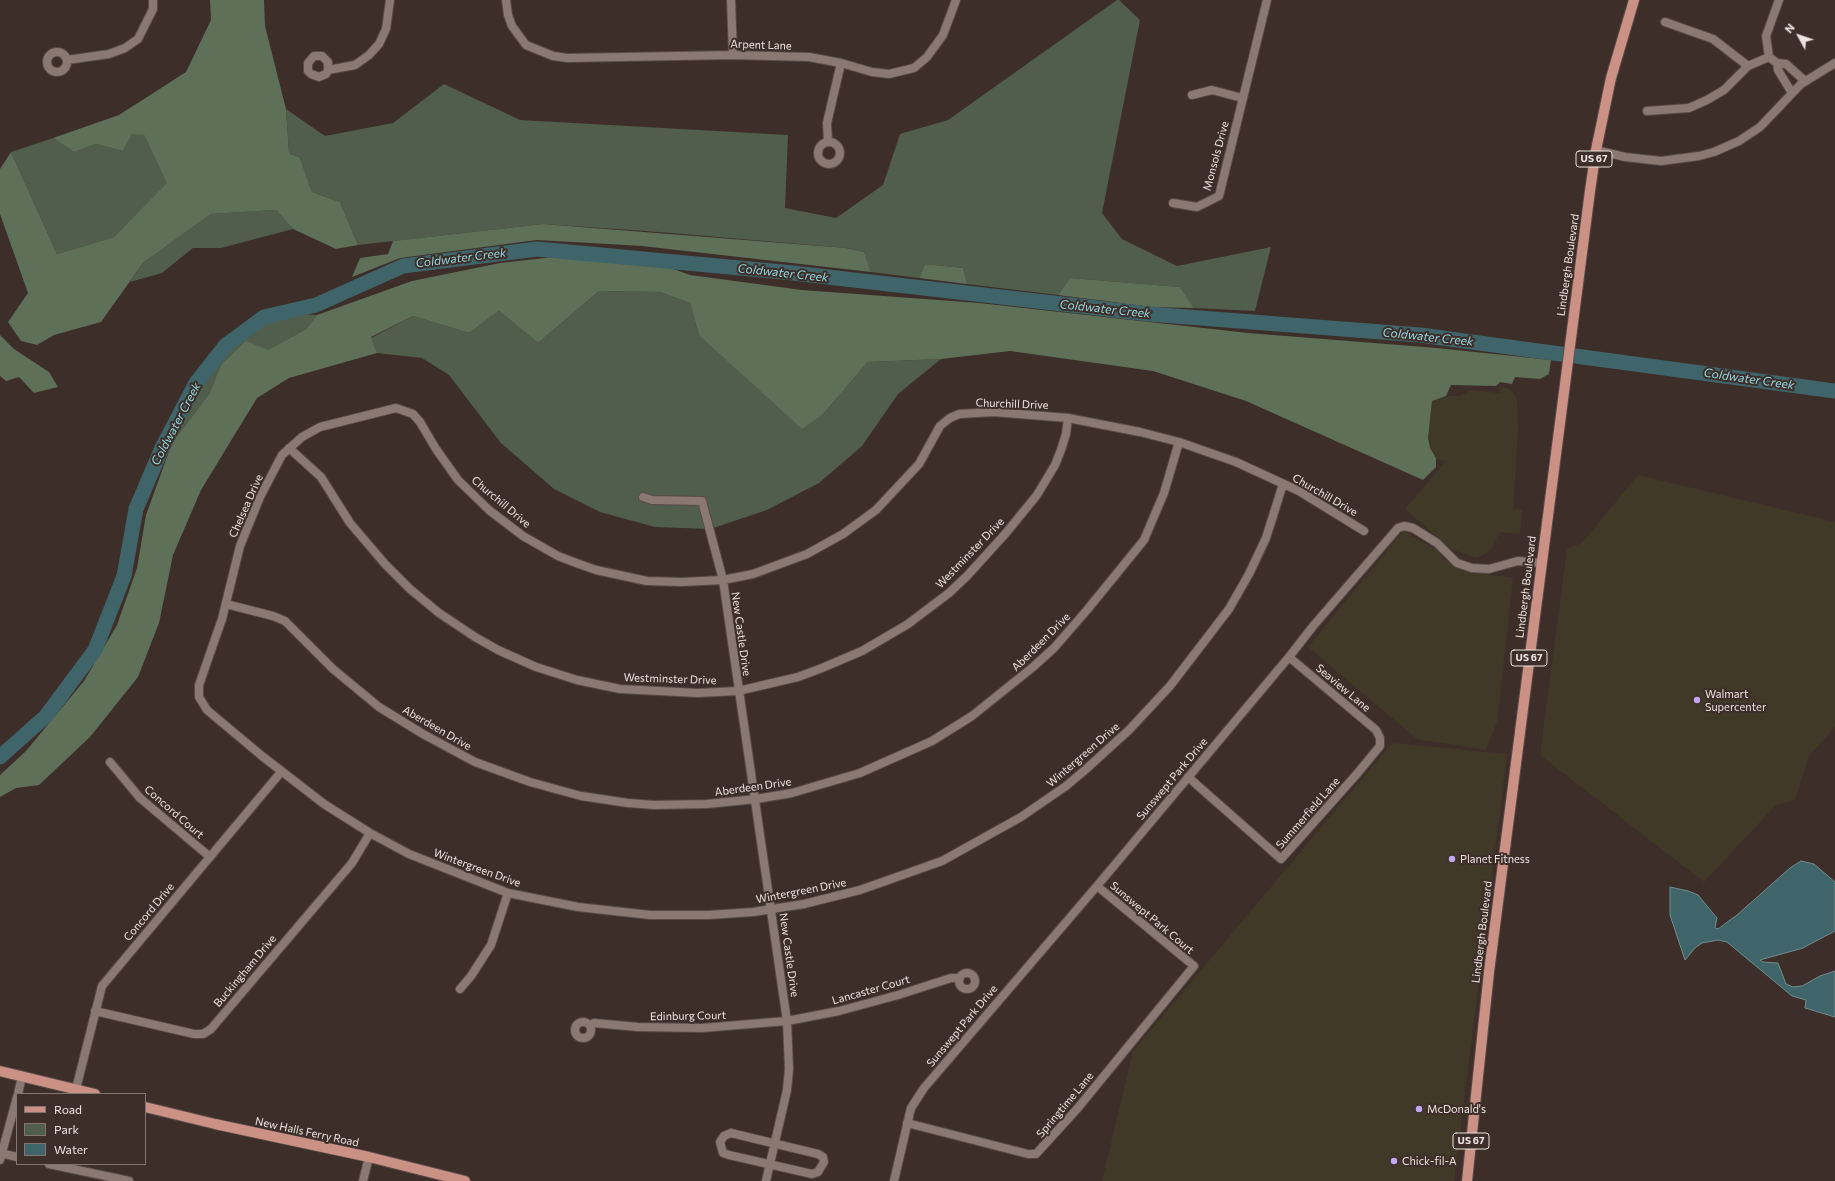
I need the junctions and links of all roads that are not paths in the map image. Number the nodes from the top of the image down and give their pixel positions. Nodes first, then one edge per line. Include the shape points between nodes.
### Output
1 (153, 0) edge
2 (390, 0) edge
3 (506, 0) edge
4 (731, 0) edge
5 (956, 0) edge
6 (1267, 0) edge
7 (1634, 0) edge
8 (1779, 0) edge
9 (1665, 22) dead end
10 (733, 55) junction
11 (1769, 57) junction
12 (67, 60) dead end
13 (841, 63) junction
14 (1777, 63) junction
15 (1835, 63) edge
16 (1748, 66) junction
17 (328, 70) dead end
18 (1805, 81) junction
19 (1792, 93) junction
20 (1192, 95) dead end
21 (1242, 98) junction
22 (1647, 111) dead end
23 (828, 142) dead end
24 (1596, 150) junction
25 (1173, 203) dead end
26 (405, 410) joint
27 (1068, 418) junction
28 (1179, 442) junction
29 (289, 448) junction
30 (1283, 484) junction
31 (643, 497) dead end
32 (1364, 531) dead end
33 (1541, 563) junction
34 (723, 580) junction
35 (226, 604) junction
36 (1289, 657) junction
37 (738, 691) junction
38 (199, 697) joint
39 (1380, 738) joint
40 (110, 762) dead end
41 (281, 772) junction
42 (1188, 777) junction
43 (756, 799) junction
44 (370, 833) junction
45 (210, 857) junction
46 (1097, 886) junction
47 (508, 893) junction
48 (771, 910) junction
49 (1194, 966) joint
50 (960, 978) dead end
51 (460, 989) dead end
52 (95, 1011) junction
53 (787, 1021) junction
54 (590, 1025) dead end
55 (0, 1071) edge
56 (22, 1076) junction
57 (76, 1089) junction
58 (18, 1093) edge
59 (91, 1093) edge
60 (16, 1101) edge
61 (146, 1106) edge
62 (907, 1123) junction
63 (775, 1142) junction
64 (1, 1156) edge
65 (16, 1157) edge
66 (369, 1157) junction
67 (54, 1165) edge
68 (769, 1165) junction
69 (124, 1180) edge
70 (363, 1181) edge
71 (465, 1181) edge
72 (766, 1181) edge
73 (894, 1181) edge
74 (1467, 1181) edge

1 - 12 street via 153,9 138,39 126,48 109,54
2 - 17 street via 386,29 374,50 355,66
3 - 10 street, Arpent Lane via 512,26 526,45 553,56 568,58
4 - 10 street
5 - 13 street, Arpent Lane via 942,35 927,57 914,68 889,74
6 - 21 street, Monsols Drive
7 - 24 main road, Lindbergh Boulevard / US 67 via 1613,71
8 - 11 street via 1766,36
9 - 16 street via 1712,39
10 - 13 street, Arpent Lane via 810,57
11 - 14 street
11 - 16 street
13 - 23 street via 827,123
14 - 18 street via 1786,64
14 - 19 street via 1778,70
15 - 18 street
16 - 22 street via 1724,90 1707,100 1689,108
18 - 19 street
19 - 24 street via 1760,126 1739,141 1714,152 1661,161 1625,157
20 - 21 street via 1212,90
21 - 25 street, Monsols Drive via 1219,196 1197,208
24 - 33 main road, Lindbergh Boulevard / US 67
26 - 29 street, Chelsea Drive via 391,408 320,427
26 - 34 street, Churchill Drive via 420,422 458,480 472,494 505,523 558,556 596,570 646,581
27 - 28 street, Churchill Drive
27 - 34 street, Churchill Drive via 994,412 959,414 950,418 940,426 919,464 891,496 843,534 801,557 753,574
27 - 37 street, Westminster Drive via 1066,434 1055,465 1037,495 1006,533 949,593 908,624 862,651 798,676
28 - 30 street, Churchill Drive via 1236,462
28 - 43 street, Aberdeen Drive via 1164,493 1144,540 1054,648 1014,683 951,730 900,756 860,773 819,786
29 - 35 street, Chelsea Drive via 267,483 240,546
29 - 37 street, Westminster Drive via 321,477 354,527 410,589 456,625 498,650 555,673 620,690 698,693
30 - 32 street, Churchill Drive
30 - 48 street, Wintergreen Drive via 1266,538 1249,574 1215,628 1174,681 1129,730 1066,786 997,832 942,861 839,896
31 - 34 street, New Castle Drive via 652,500 702,501
33 - 36 street, Sunswept Park Drive via 1518,561 1489,569 1472,568 1457,563 1437,543 1412,528 1398,528
33 - 74 main road, Lindbergh Boulevard / US 67 via 1487,985
34 - 37 street, New Castle Drive
35 - 38 street, Chelsea Drive via 199,685
35 - 43 street, Aberdeen Drive via 285,621 333,669 379,707 447,747 498,771 575,794 628,803 681,805
36 - 39 street, Seaview Lane via 1376,730
36 - 42 street, Sunswept Park Drive
37 - 43 street, New Castle Drive
38 - 41 street, Wintergreen Drive via 207,710
39 - 42 street, Summerfield Lane via 1380,746 1282,860
40 - 45 street, Concord Court via 140,798
41 - 44 street, Wintergreen Drive via 318,801
41 - 45 street, Concord Drive
42 - 46 street, Sunswept Park Drive
43 - 48 street, New Castle Drive
44 - 47 street, Wintergreen Drive via 436,866
44 - 52 street, Buckingham Drive via 352,863 211,1029 203,1034 194,1034
45 - 52 street, Concord Drive via 102,986
46 - 49 street, Sunswept Park Court
46 - 62 street, Sunswept Park Drive via 924,1088 911,1108
47 - 48 street, Wintergreen Drive via 628,914 709,915
47 - 51 street via 491,945
48 - 53 street, New Castle Drive
49 - 62 street, Springtime Lane via 1077,1109 1036,1154
50 - 53 street, Lancaster Court via 951,978 839,1011
52 - 57 street, Concord Drive
53 - 54 street, Edinburg Court via 702,1028 594,1023
53 - 63 street, New Castle Drive via 787,1090
55 - 56 main road
56 - 57 main road
56 - 58 street
57 - 59 main road
60 - 64 street
61 - 66 main road, New Halls Ferry Road
62 - 73 street, Sunswept Park Drive
63 - 68 street, New Castle Drive
63 - 68 street via 818,1154 823,1157 824,1162 818,1172 812,1174
63 - 68 street via 731,1133 724,1136 720,1142 723,1153
64 - 65 street
66 - 70 street
66 - 71 main road, New Halls Ferry Road
67 - 69 street
68 - 72 street, New Castle Drive

